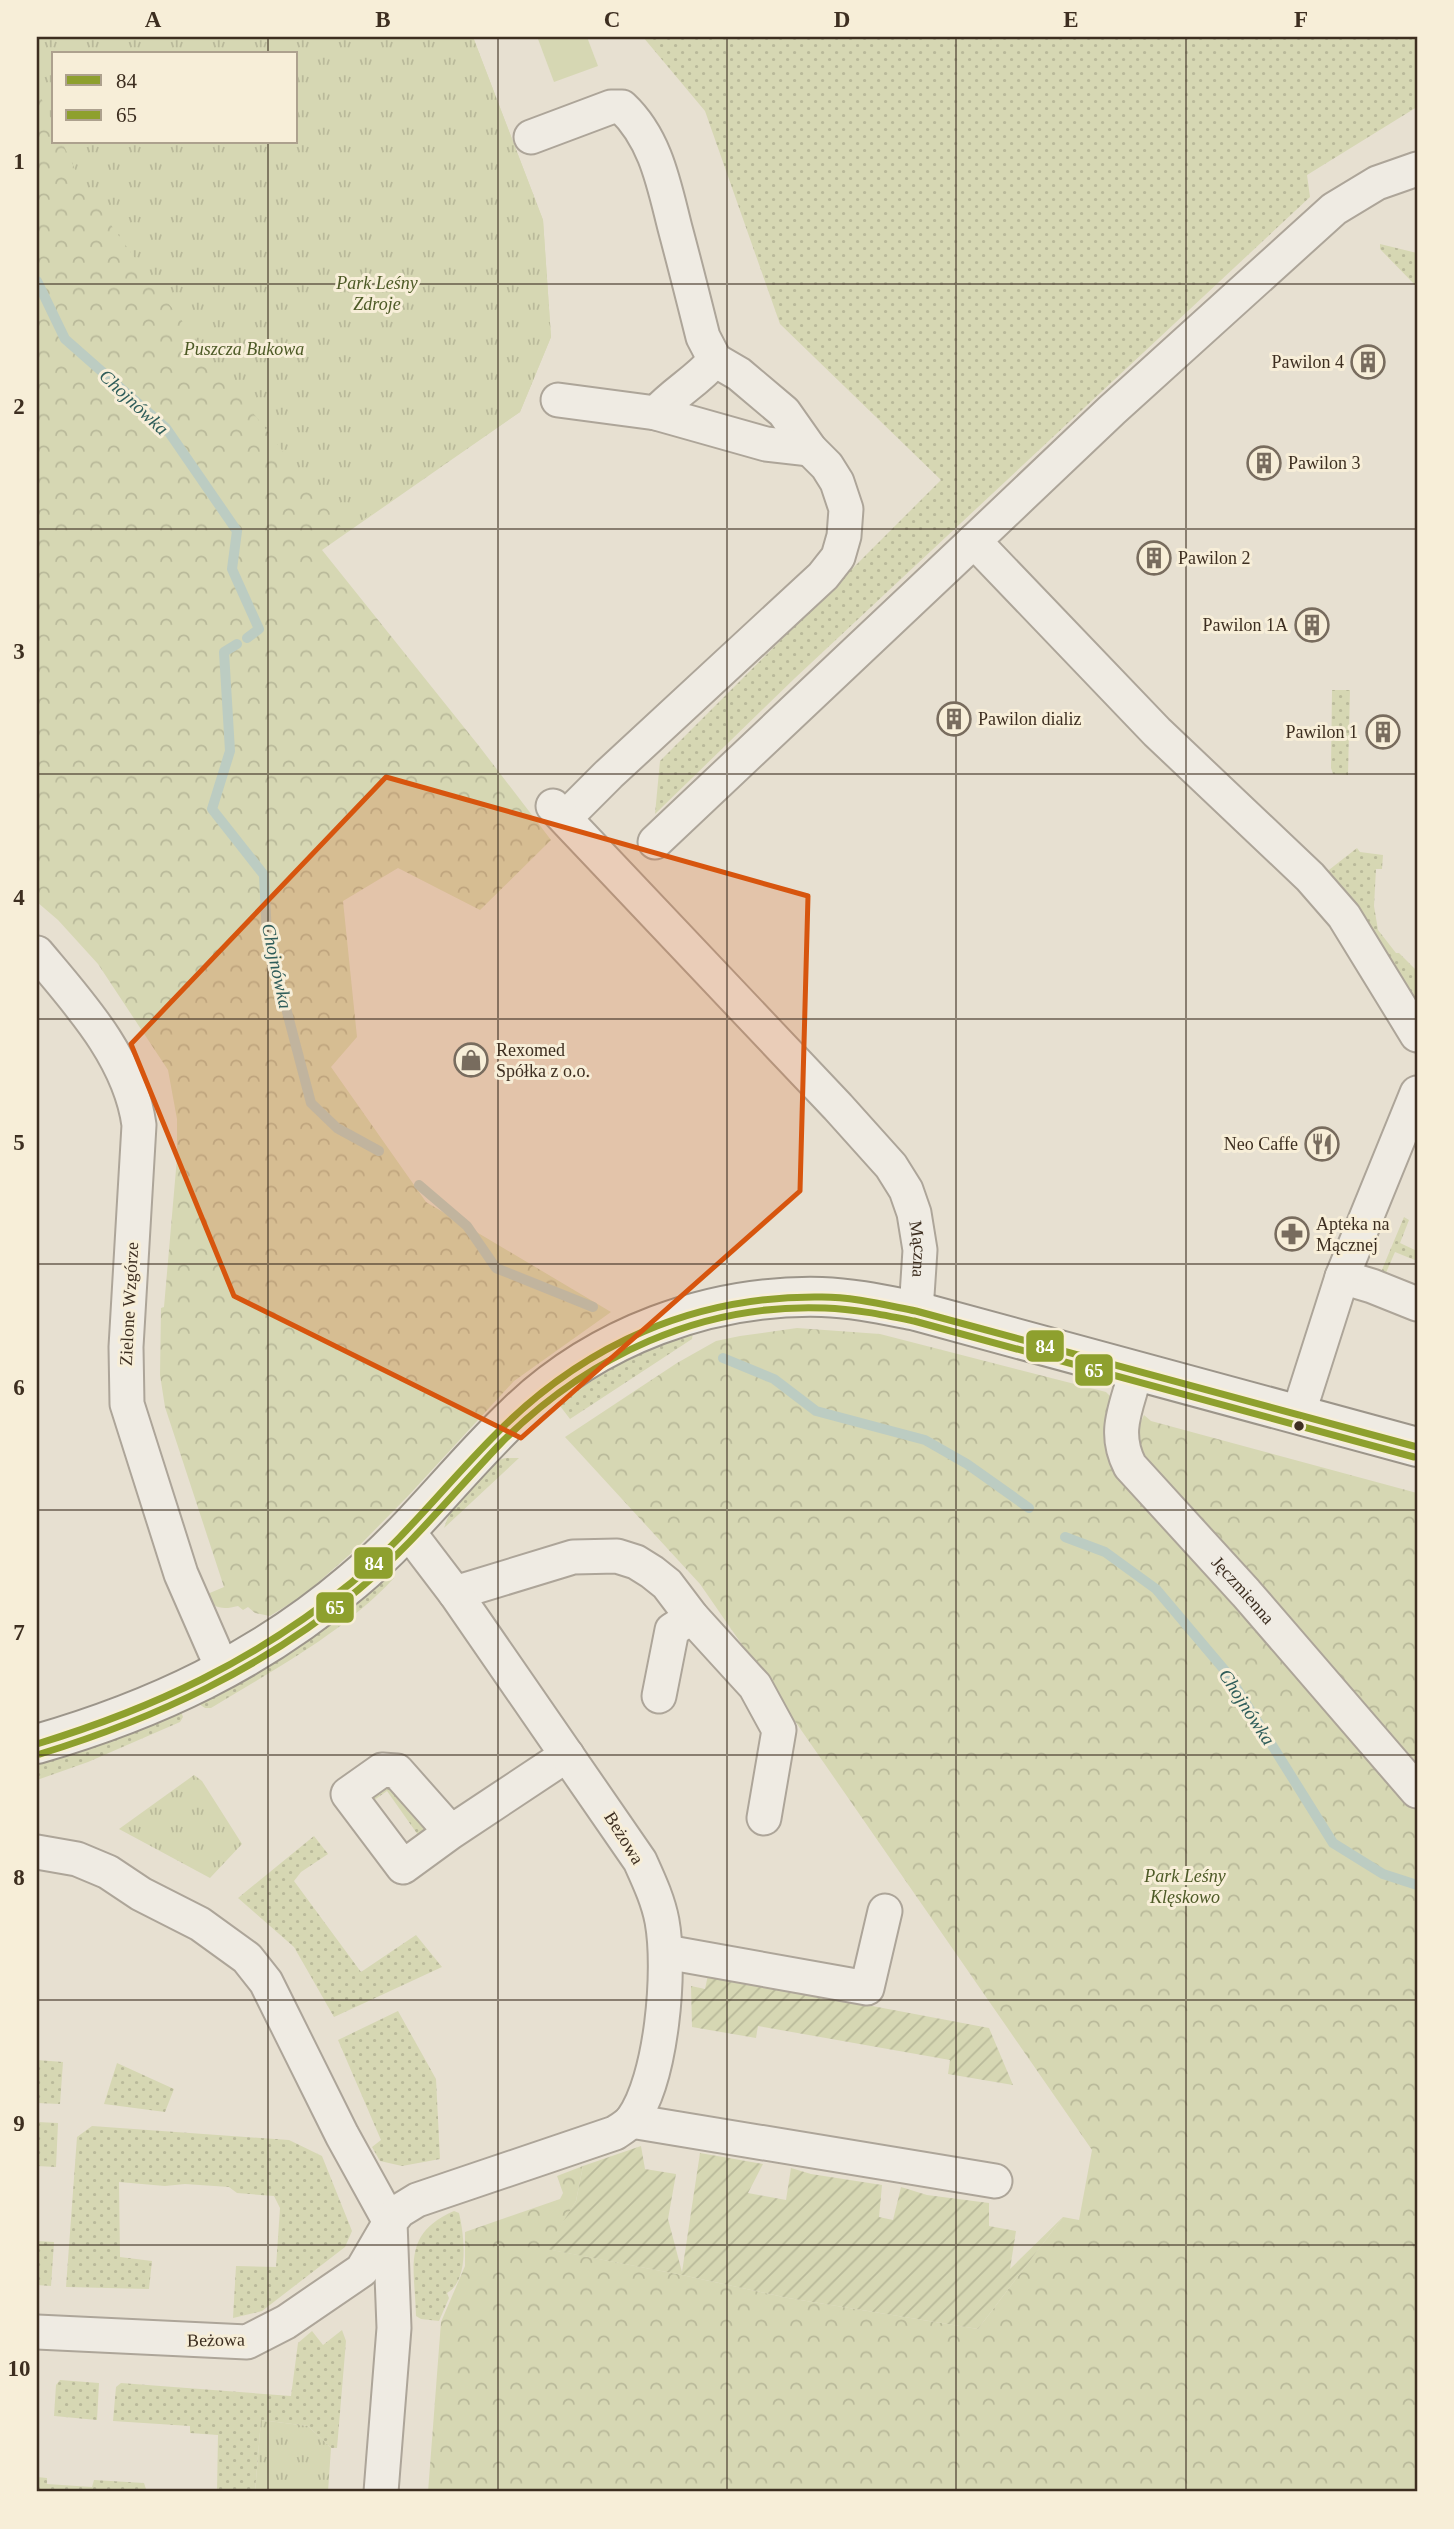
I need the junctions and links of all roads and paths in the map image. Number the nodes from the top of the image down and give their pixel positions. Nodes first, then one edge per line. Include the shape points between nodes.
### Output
1 (531, 137) dead end
2 (1417, 169) edge
3 (715, 360) junction
4 (558, 400) dead end
5 (656, 413) junction
6 (810, 449) junction
7 (974, 541) junction
8 (655, 842) dead end
9 (37, 953) edge
10 (1417, 1035) edge
11 (1417, 1093) edge
12 (1342, 1277) junction
13 (1417, 1304) edge
14 (916, 1311) junction
15 (1136, 1371) junction
16 (1298, 1415) junction
17 (1417, 1447) edge
18 (407, 1530) junction
19 (455, 1592) junction
20 (692, 1617) junction
21 (223, 1670) junction
22 (659, 1696) dead end
23 (37, 1744) edge
24 (567, 1755) junction
25 (1417, 1791) edge
26 (764, 1818) dead end
27 (451, 1832) dead end
28 (37, 1852) edge
29 (885, 1911) dead end
30 (666, 1952) junction
31 (631, 2121) junction
32 (995, 2181) dead end
33 (390, 2222) junction
34 (37, 2332) edge
35 (381, 2492) edge

1 - 3 street via 611,107 622,107 632,117 649,142 662,177 704,337
2 - 7 street via 1377,183 1334,209
3 - 5 street
3 - 6 street via 784,412
4 - 5 street
5 - 6 street via 766,444
6 - 14 street, Mączna via 837,482 846,509 838,557 823,576 559,812 891,1166 914,1213 920,1250
7 - 8 street
7 - 10 street via 1157,732 1310,877 1344,916
9 - 21 street, Zielone Wzgórze via 110,1048 136,1101 139,1125 127,1404 181,1574
11 - 12 street
12 - 13 street
12 - 16 street
14 - 15 street
14 - 18 street via 823,1297 775,1298 698,1312 626,1337 558,1379 516,1414
15 - 16 street
15 - 25 street, Jęczmienna via 1120,1436 1129,1466
16 - 17 street
18 - 19 street, Beżowa
18 - 21 street via 354,1581 267,1645
19 - 20 street via 573,1557 617,1556 636,1562 667,1584
19 - 24 street, Beżowa
20 - 22 street via 671,1630
20 - 26 street via 755,1686 779,1730
21 - 23 street via 142,1710
24 - 27 street
24 - 30 street, Beżowa via 640,1861 656,1897
28 - 33 street via 77,1859 108,1872 200,1924 247,1958 266,1982
29 - 30 street via 867,1988
30 - 31 street, Beżowa via 656,2049 645,2093
31 - 32 street
31 - 33 street, Beżowa via 615,2133 418,2200
33 - 34 street, Beżowa via 362,2270 286,2322 247,2342
33 - 35 street via 394,2328

